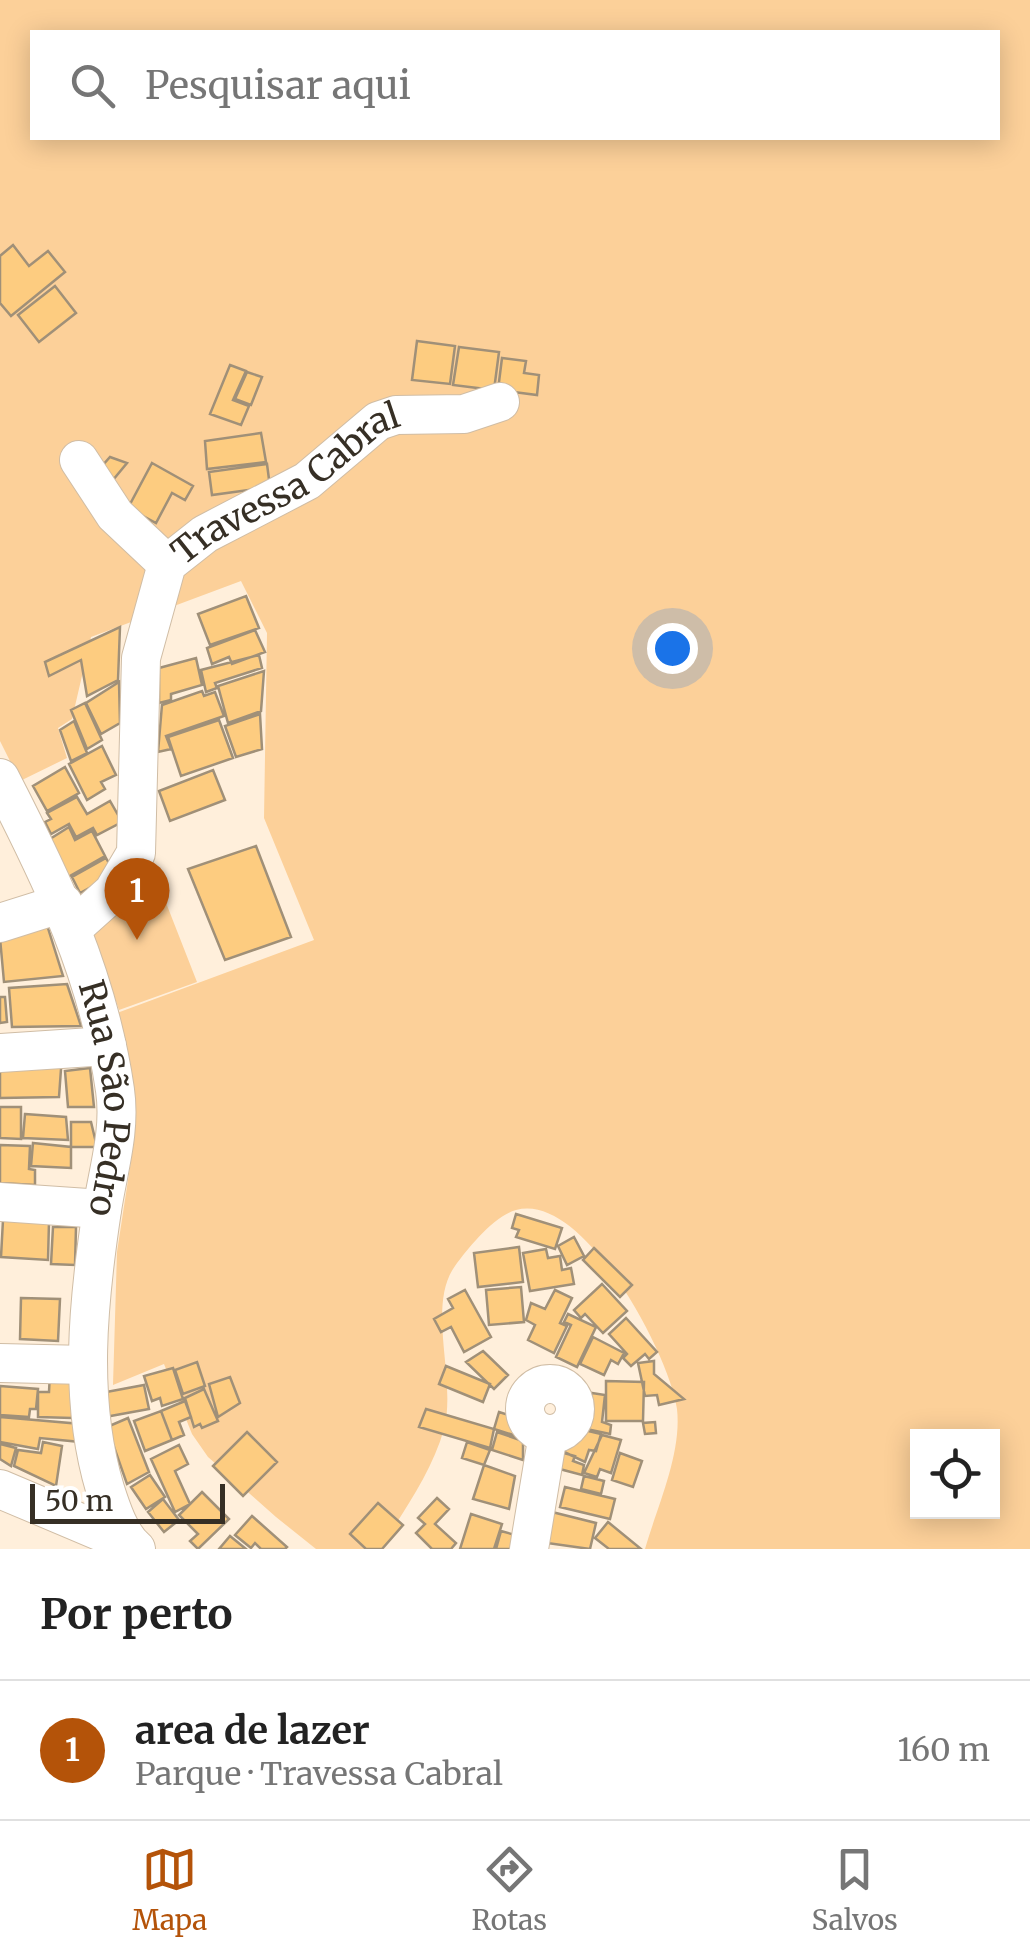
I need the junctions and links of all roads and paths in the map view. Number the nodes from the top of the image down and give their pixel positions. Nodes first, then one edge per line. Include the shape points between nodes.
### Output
1 (500, 402) dead end
2 (79, 460) dead end
3 (167, 564) junction
4 (0, 778) edge
5 (68, 915) junction
6 (0, 922) edge
7 (107, 1046) junction
8 (0, 1053) edge
9 (0, 1202) edge
10 (102, 1209) junction
11 (0, 1362) edge
12 (87, 1365) junction
13 (548, 1434) dead end
14 (0, 1488) edge
15 (133, 1546) edge
16 (530, 1549) edge

1 - 3 street, Travessa Cabral via 464,414 396,414 378,421 307,481 205,534
2 - 3 street via 115,515
3 - 5 street, Travessa Cabral via 141,658 136,853 114,892
4 - 5 street, Rua São Pedro
5 - 6 street
5 - 7 street, Rua São Pedro
7 - 8 street
7 - 10 street, Rua São Pedro via 116,1132
9 - 10 street
10 - 12 street, Rua São Pedro
11 - 12 street
12 - 15 street, Rua São Pedro via 96,1458
13 - 16 street
14 - 15 street

